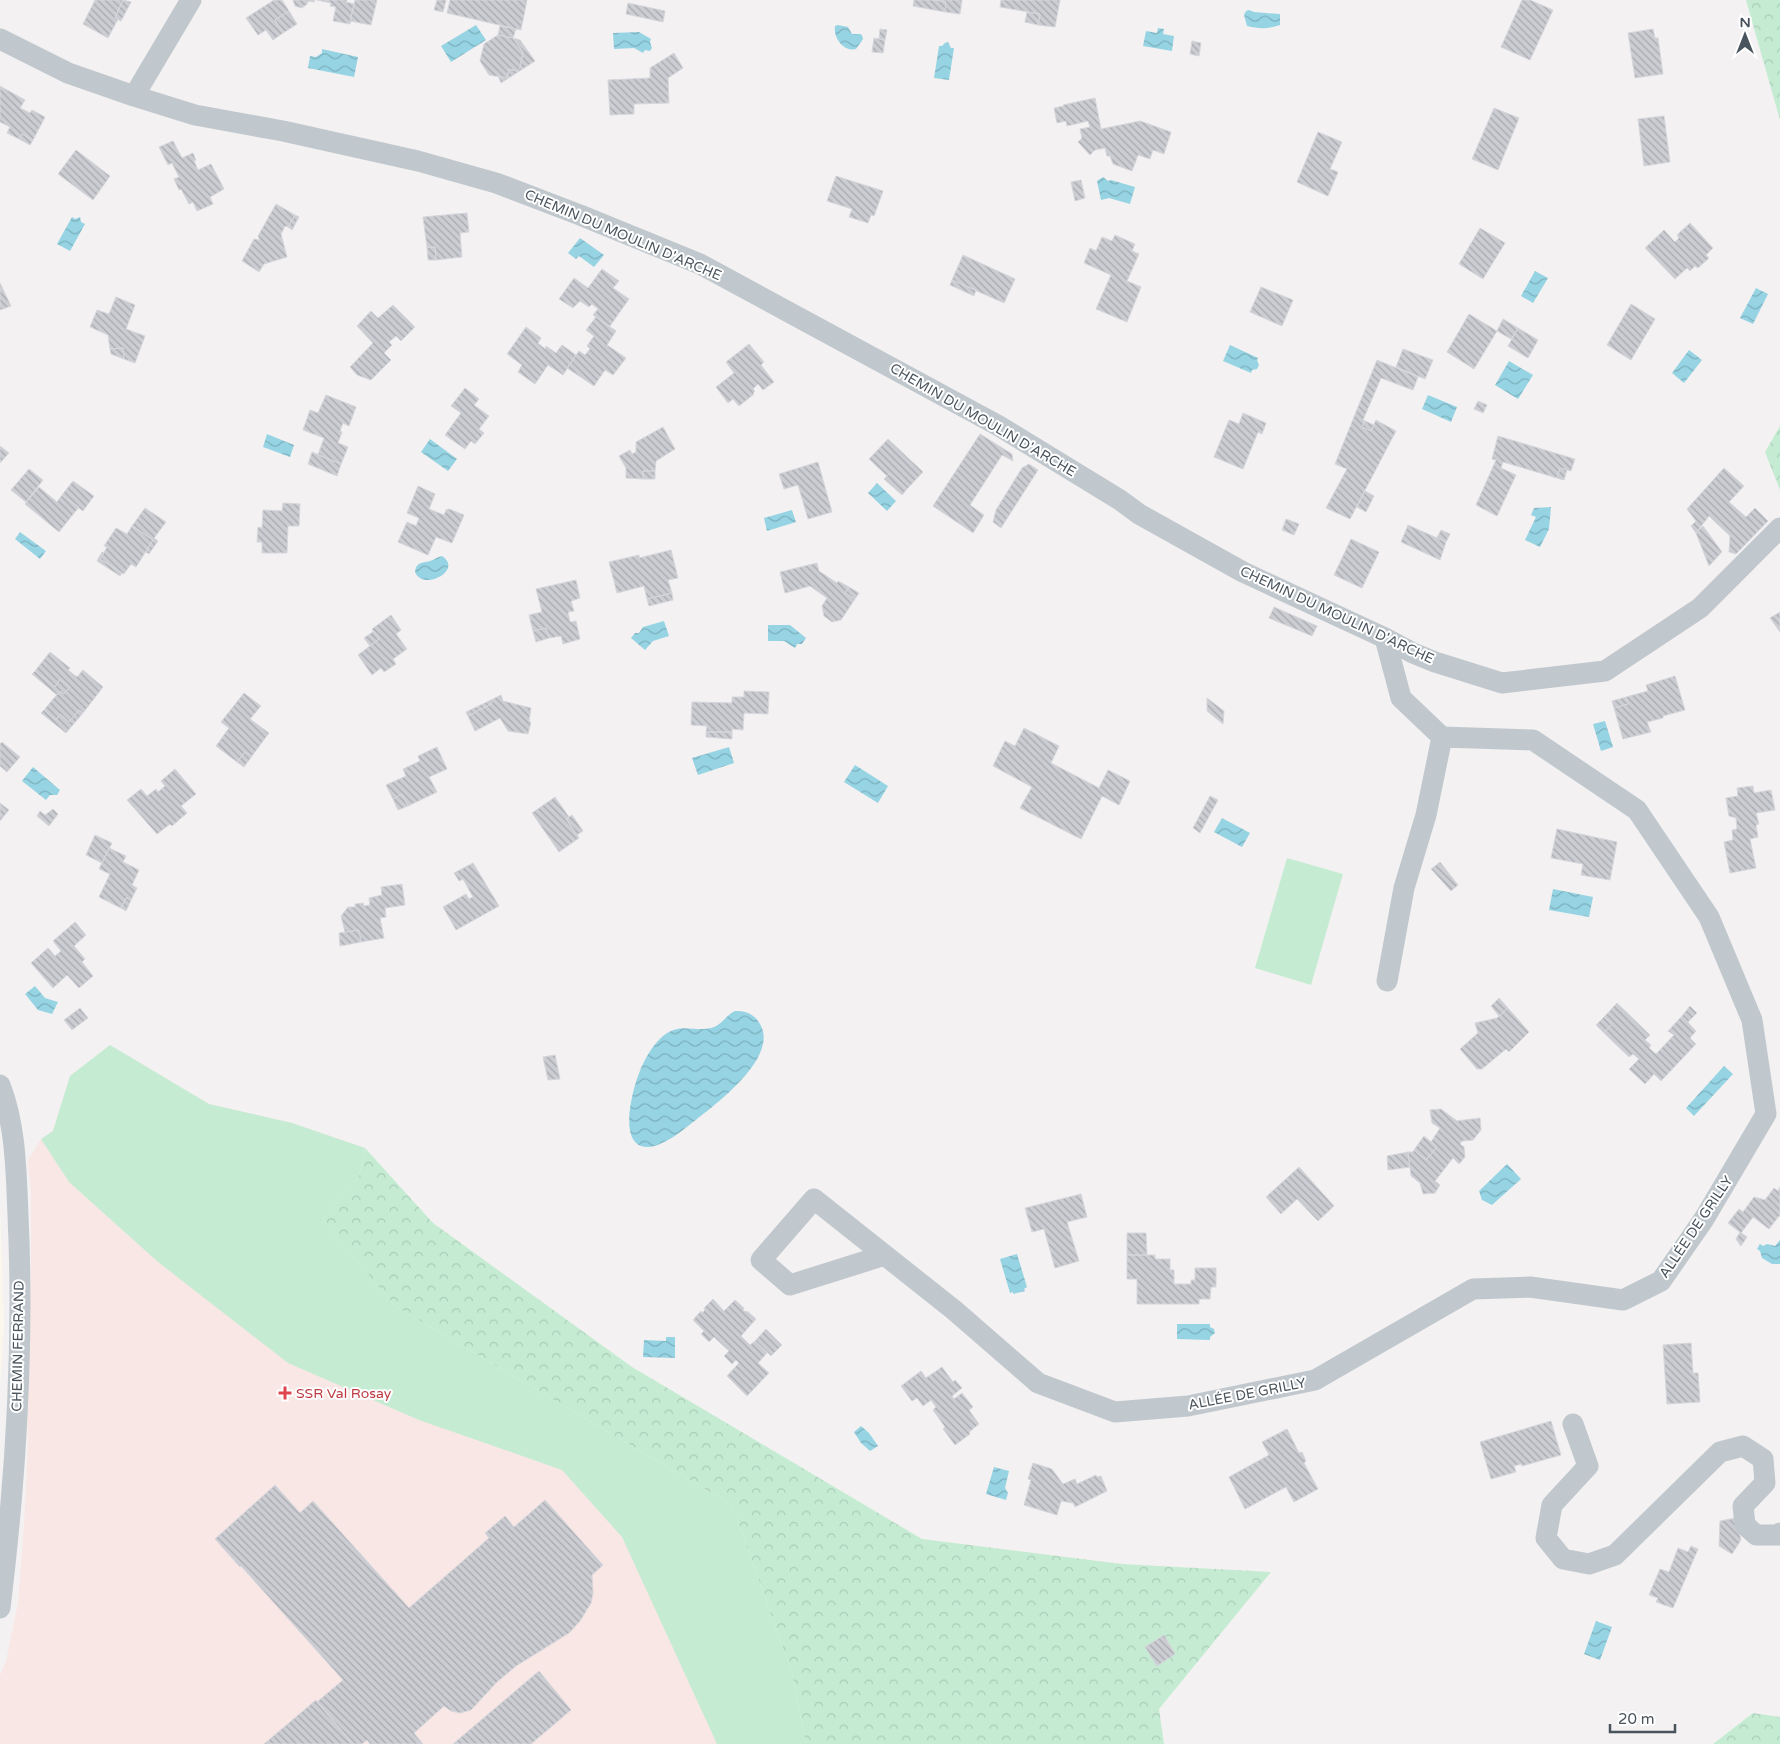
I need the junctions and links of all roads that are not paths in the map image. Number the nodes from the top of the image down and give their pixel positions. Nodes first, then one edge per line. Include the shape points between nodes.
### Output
1 (191, 0) edge
2 (0, 39) edge
3 (134, 96) junction
4 (1780, 528) edge
5 (1385, 638) junction
6 (1442, 737) junction
7 (1387, 981) dead end
8 (0, 1084) edge
9 (885, 1255) junction
10 (1573, 1424) dead end
11 (1780, 1533) edge
12 (0, 1608) edge

1 - 3 street
2 - 3 street, CHEMIN DU MOULIN D'ARCHE via 68,73
3 - 5 street, CHEMIN DU MOULIN D'ARCHE via 195,114 341,144 496,183 700,264 999,426 1139,514 1243,572
4 - 5 street, CHEMIN DU MOULIN D'ARCHE via 1700,608 1605,671 1502,682 1435,662
5 - 6 street via 1401,698
6 - 7 street via 1426,815 1404,888
6 - 9 street, ALLÉE DE GRILLY via 1533,740 1636,810 1709,917 1752,1020 1766,1114 1704,1219 1661,1281 1623,1300 1530,1288 1473,1289 1315,1380 1188,1406 1115,1412 1038,1383
8 - 12 street, CHEMIN FERRAND via 13,1132 20,1253 18,1397 9,1533
9 - 9 street, ALLÉE DE GRILLY via 814,1199 761,1260 790,1285
10 - 11 street via 1588,1466 1552,1505 1546,1538 1563,1559 1589,1564 1614,1555 1720,1452 1743,1446 1763,1459 1766,1483 1743,1506 1745,1525 1756,1535

